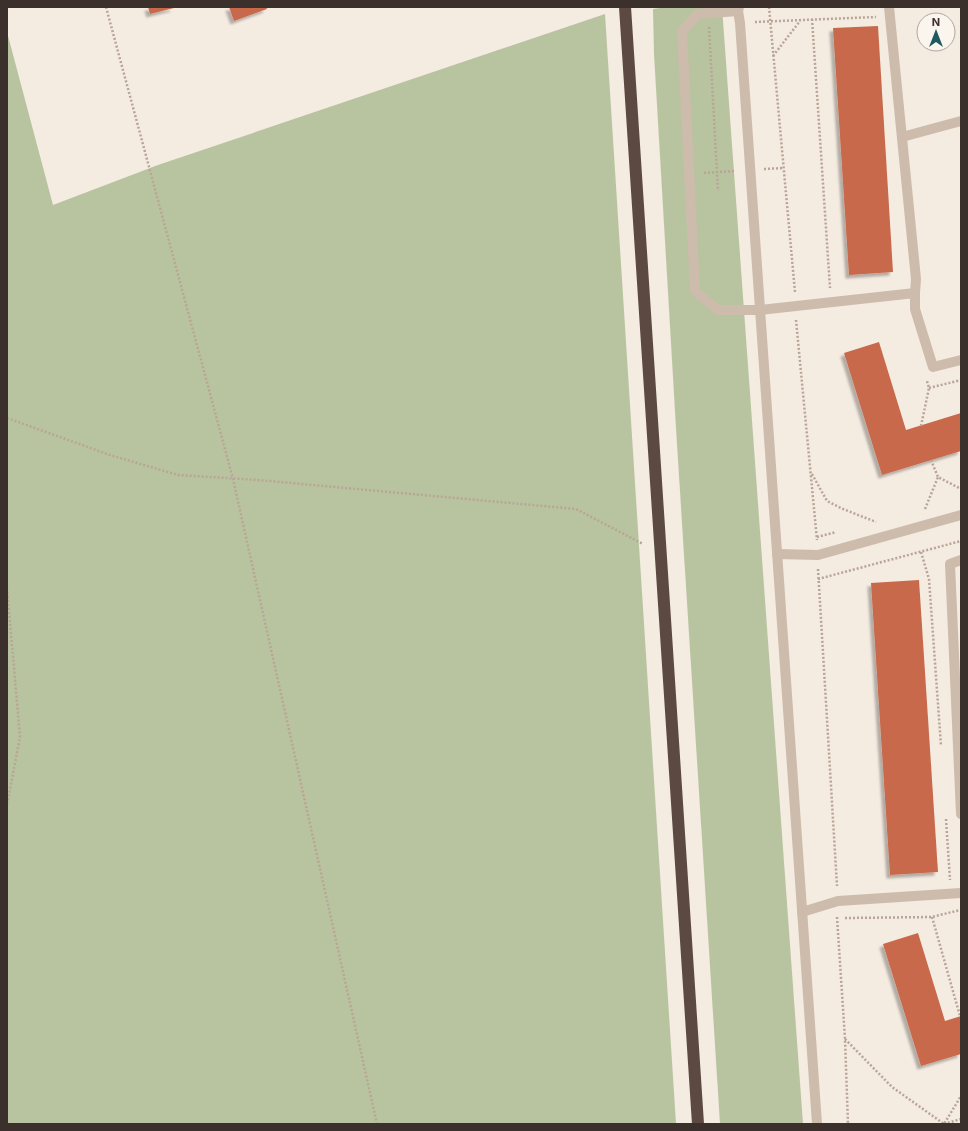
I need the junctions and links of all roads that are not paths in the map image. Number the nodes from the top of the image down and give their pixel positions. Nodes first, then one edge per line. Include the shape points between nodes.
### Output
1 (625, 7) edge
2 (739, 9) edge
3 (890, 12) edge
4 (961, 121) edge
5 (902, 137) junction
6 (915, 293) junction
7 (760, 310) junction
8 (961, 360) edge
9 (961, 515) edge
10 (777, 554) junction
11 (961, 560) edge
12 (961, 814) edge
13 (961, 893) edge
14 (802, 912) junction
15 (698, 1124) edge
16 (817, 1124) edge

1 - 15 highway
2 - 7 lane
2 - 7 lane via 698,14 682,31 695,291 718,310
3 - 5 lane
4 - 5 lane
5 - 6 lane via 916,279
6 - 7 lane
6 - 8 lane via 916,309 933,367
7 - 10 lane
9 - 10 lane via 818,555
10 - 14 lane
11 - 12 lane via 950,564
13 - 14 lane via 838,901
14 - 16 lane

